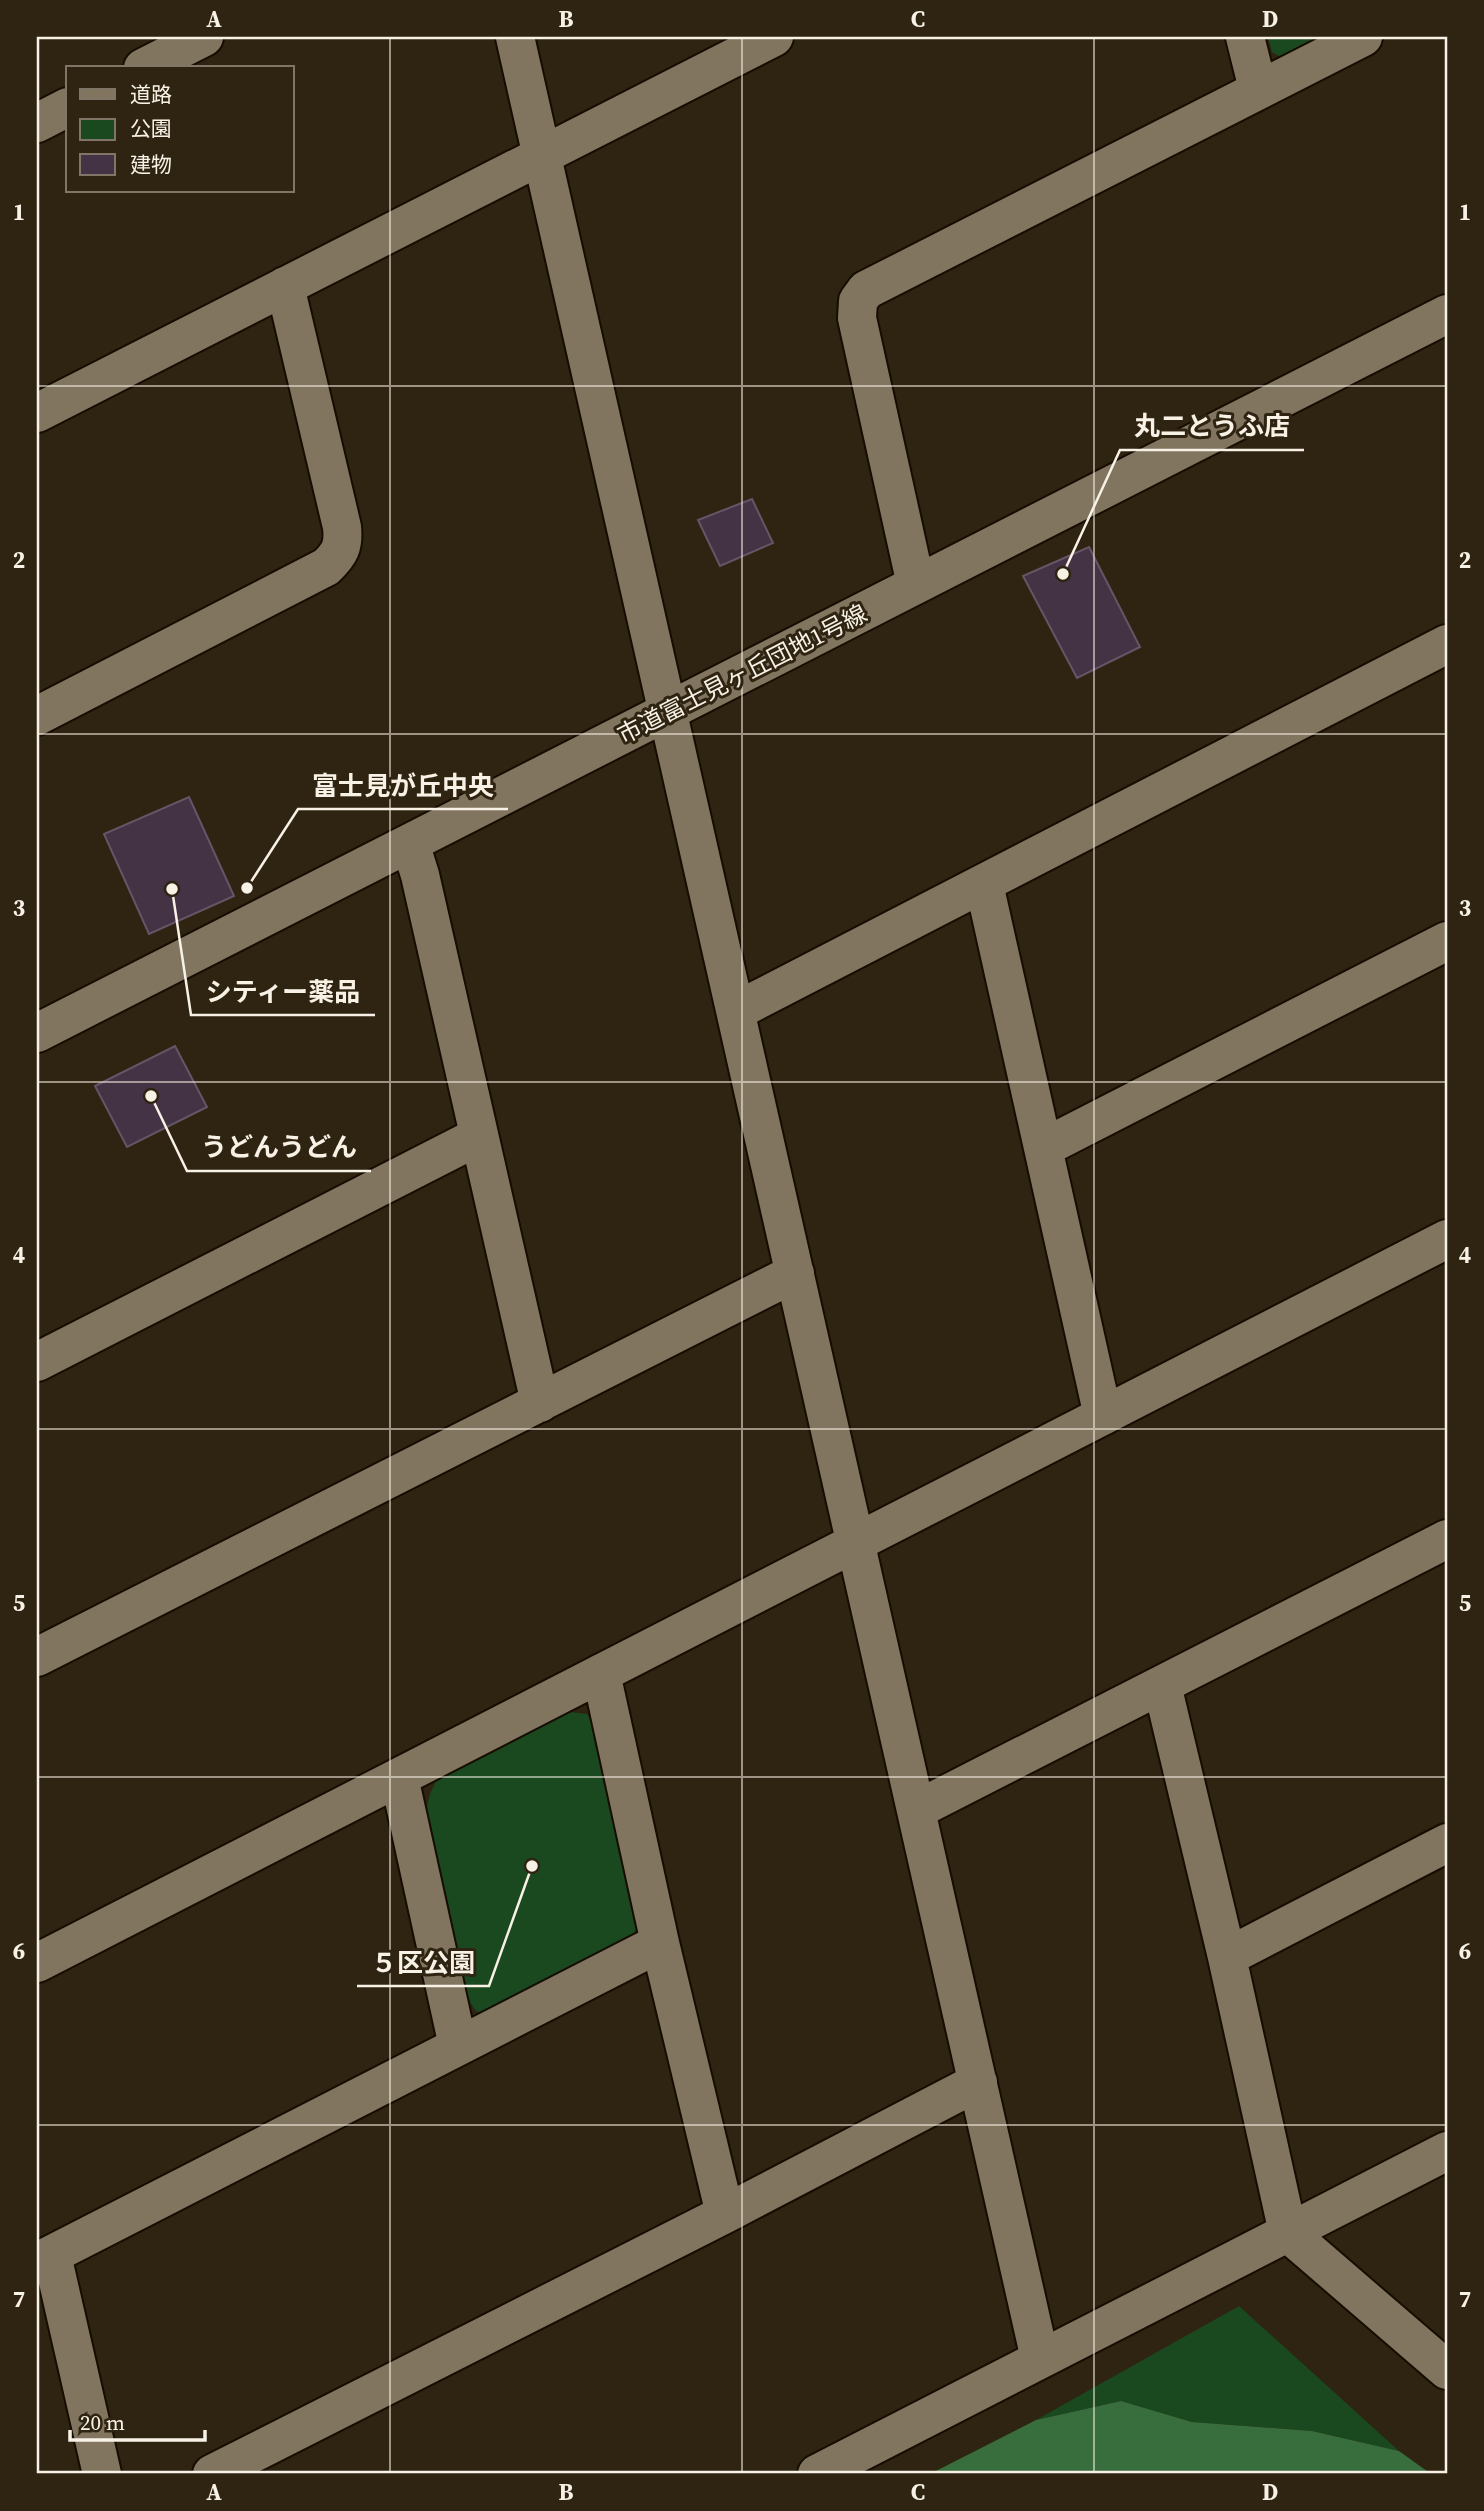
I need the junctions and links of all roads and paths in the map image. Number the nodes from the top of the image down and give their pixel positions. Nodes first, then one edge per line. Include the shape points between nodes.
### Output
1 (204, 37) edge
2 (515, 37) edge
3 (774, 37) edge
4 (1245, 37) edge
5 (1363, 37) edge
6 (147, 66) edge
7 (1258, 89) junction
8 (66, 108) edge
9 (37, 123) edge
10 (542, 156) junction
11 (285, 286) junction
12 (1447, 314) edge
13 (37, 413) edge
14 (916, 585) junction
15 (1447, 644) edge
16 (668, 712) junction
17 (37, 716) edge
18 (410, 843) junction
19 (984, 884) junction
20 (1447, 941) edge
21 (736, 1012) junction
22 (37, 1033) edge
23 (479, 1136) junction
24 (1042, 1148) junction
25 (1447, 1239) edge
26 (795, 1273) junction
27 (37, 1362) edge
28 (540, 1403) junction
29 (1103, 1416) junction
30 (1447, 1539) edge
31 (856, 1542) junction
32 (37, 1657) edge
33 (601, 1673) junction
34 (1162, 1685) junction
35 (400, 1777) junction
36 (916, 1810) junction
37 (1447, 1843) edge
38 (660, 1943) junction
39 (1227, 1956) junction
40 (37, 1963) edge
41 (458, 2046) junction
42 (978, 2082) junction
43 (1447, 2151) edge
44 (725, 2214) junction
45 (1288, 2232) junction
46 (44, 2258) edge
47 (1040, 2360) junction
48 (1443, 2361) edge
49 (102, 2474) edge
50 (212, 2474) edge
51 (817, 2474) edge

1 - 6 street
2 - 10 street
3 - 10 street
4 - 7 street
5 - 7 street
7 - 14 street via 866,290 858,301 857,318
8 - 9 street
10 - 11 street
10 - 16 street
11 - 13 street
11 - 17 street via 342,527 344,541 338,555 326,567
12 - 14 street, 市道富士見ヶ丘団地1号線
14 - 16 street, 市道富士見ヶ丘団地1号線
15 - 19 street
16 - 18 street, 市道富士見ヶ丘団地1号線
16 - 21 street
18 - 22 street, 市道富士見ヶ丘団地1号線
18 - 23 street
19 - 21 street
19 - 24 street
20 - 24 street
21 - 26 street
23 - 27 street
23 - 28 street
24 - 29 street
25 - 29 street
26 - 28 street
26 - 31 street
28 - 32 street
29 - 31 street
30 - 34 street
31 - 33 street
31 - 36 street
33 - 35 street
33 - 38 street
34 - 36 street
34 - 39 street
35 - 40 street
35 - 41 street
36 - 42 street
37 - 39 street
38 - 41 street
38 - 44 street
39 - 45 street
41 - 46 street
42 - 44 street
42 - 47 street
43 - 45 street
44 - 50 street
45 - 47 street
45 - 48 street
46 - 49 street
47 - 51 street

